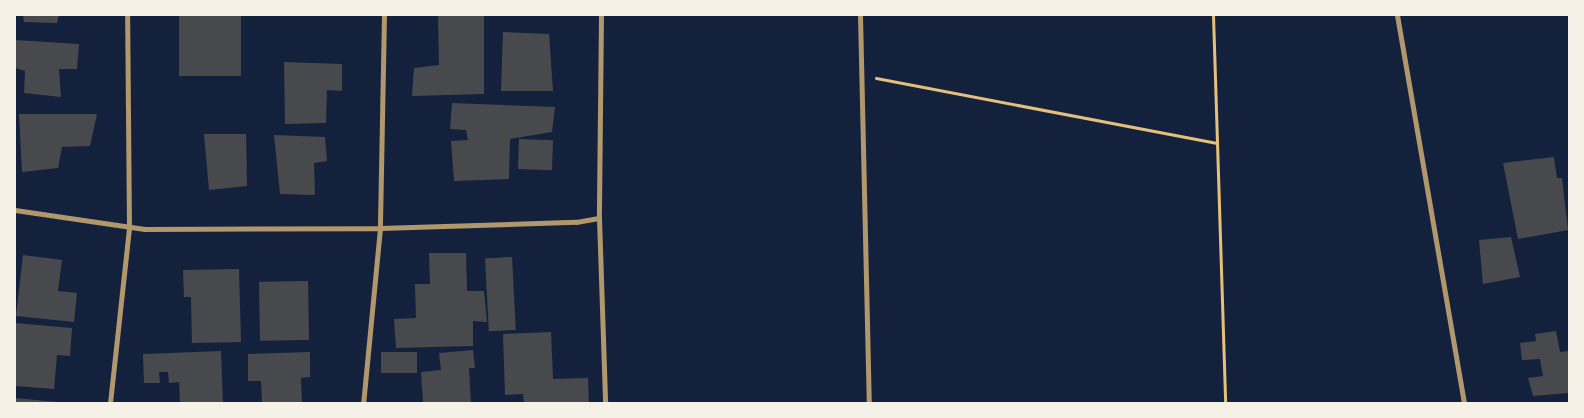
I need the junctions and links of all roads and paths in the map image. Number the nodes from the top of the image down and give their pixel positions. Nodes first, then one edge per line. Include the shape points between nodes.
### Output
1 (127, 15) edge
2 (384, 15) edge
3 (601, 15) edge
4 (860, 15) edge
5 (1213, 15) edge
6 (1397, 15) edge
7 (861, 76) junction
8 (1217, 143) junction
9 (15, 210) edge
10 (599, 218) junction
11 (129, 228) junction
12 (380, 228) junction
13 (110, 403) edge
14 (363, 403) edge
15 (605, 403) edge
16 (869, 403) edge
17 (1225, 403) edge
18 (1464, 403) edge

1 - 11 street
2 - 12 street
3 - 10 street
4 - 7 street
5 - 8 path
6 - 18 street
7 - 8 path
7 - 16 street
8 - 17 path
9 - 11 street
10 - 12 street via 576,222
10 - 15 street
11 - 12 street
11 - 13 street
12 - 14 street

